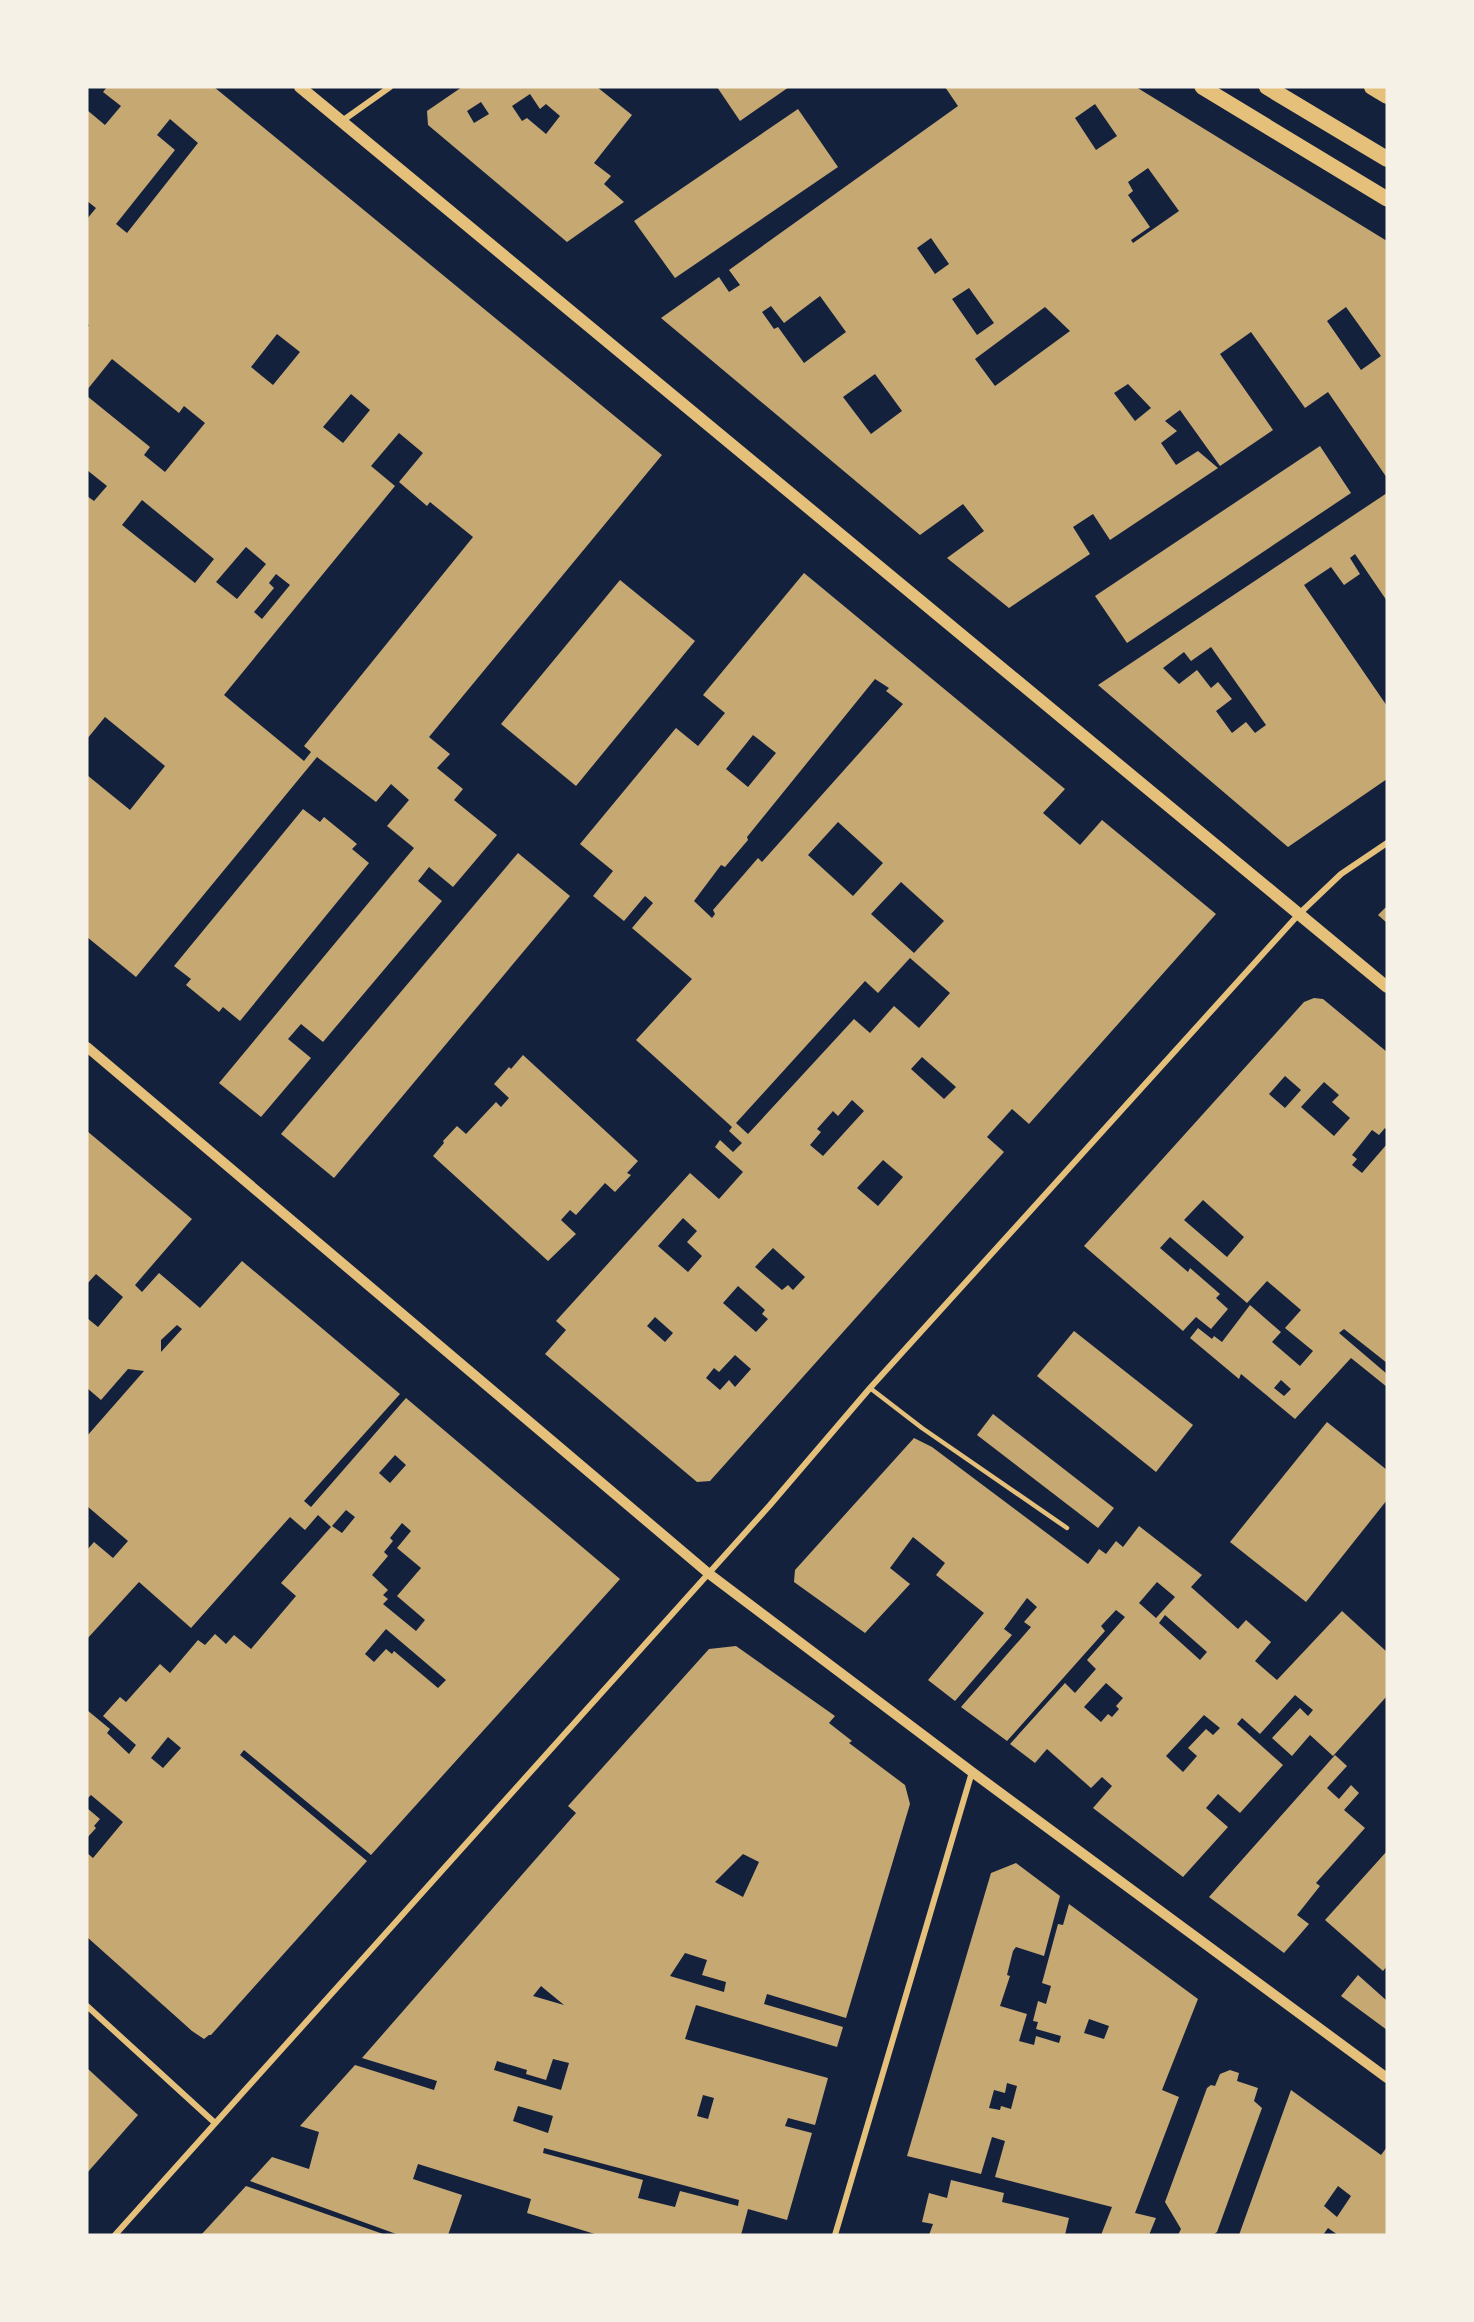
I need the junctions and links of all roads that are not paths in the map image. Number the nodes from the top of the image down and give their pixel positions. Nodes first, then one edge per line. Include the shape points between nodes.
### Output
1 (300, 87) edge
2 (390, 87) edge
3 (1202, 87) edge
4 (1267, 87) edge
5 (1372, 87) edge
6 (1387, 96) edge
7 (342, 121) junction
8 (1387, 159) edge
9 (1387, 199) edge
10 (1387, 843) edge
11 (1299, 914) junction
12 (1387, 987) edge
13 (87, 1047) edge
14 (870, 1388) junction
15 (1067, 1528) dead end
16 (708, 1573) junction
17 (972, 1772) junction
18 (87, 2006) edge
19 (1387, 2078) edge
20 (215, 2123) junction
21 (115, 2235) edge
22 (836, 2235) edge

1 - 7 main road
2 - 7 street
3 - 9 main road
4 - 8 highway
5 - 6 highway
7 - 11 main road
10 - 11 street via 1341,874
11 - 12 main road
11 - 14 street
13 - 16 street
14 - 15 lane
14 - 16 street
16 - 17 street
16 - 20 street
17 - 19 street
17 - 22 street
18 - 20 street
20 - 21 street

